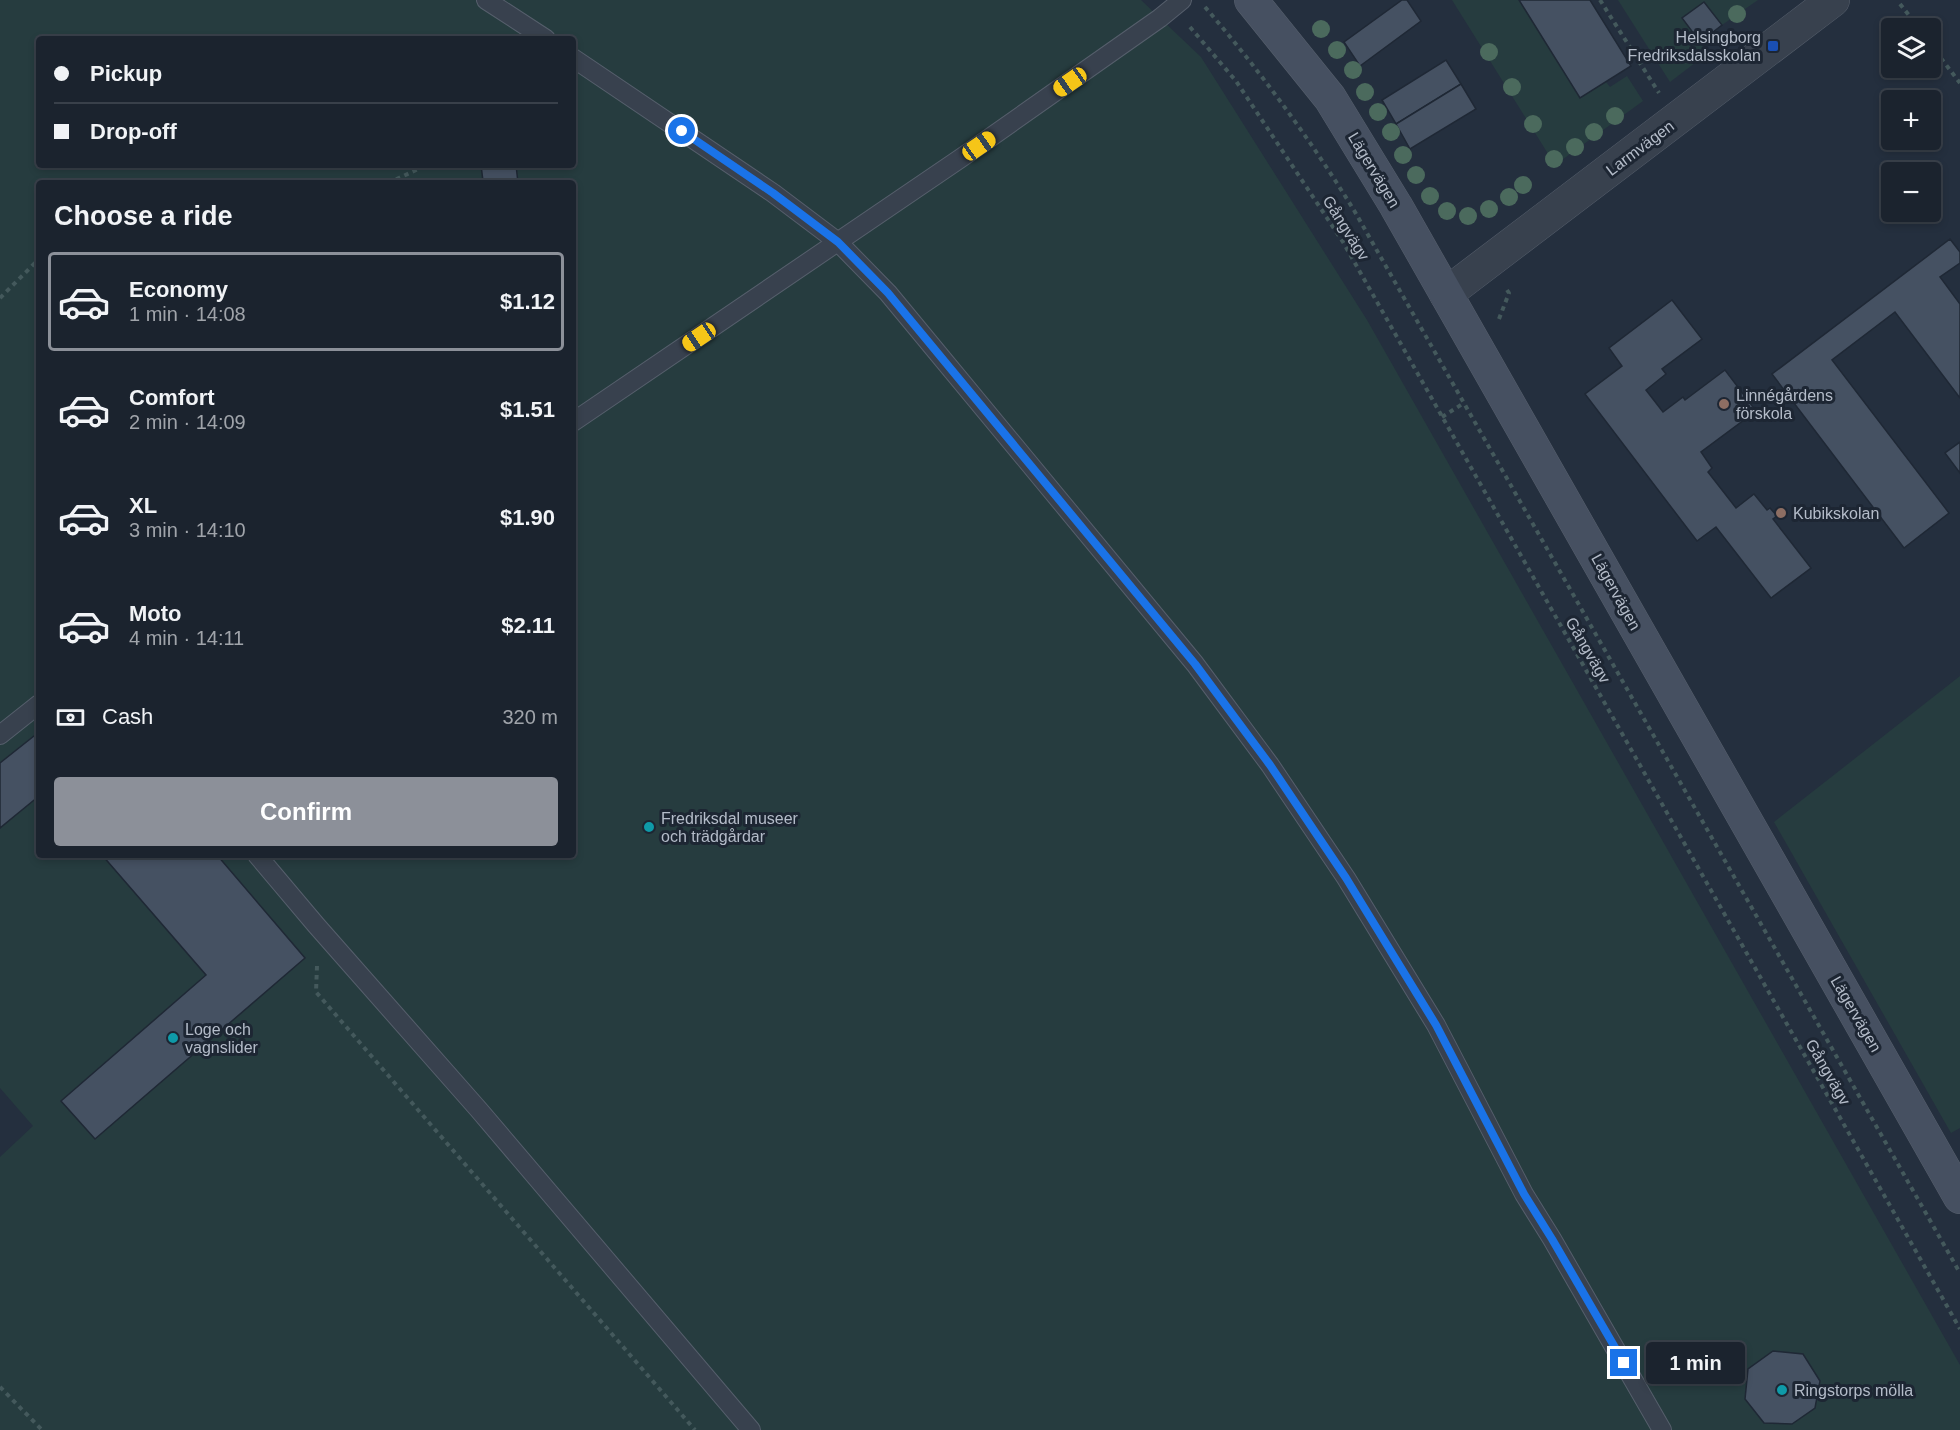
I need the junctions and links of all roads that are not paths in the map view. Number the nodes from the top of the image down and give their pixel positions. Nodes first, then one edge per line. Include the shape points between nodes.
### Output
1 (486, 0) edge
2 (1251, 0) edge
3 (1833, 0) edge
4 (1178, 3) edge
5 (541, 36) edge
6 (576, 60) edge
7 (838, 242) junction
8 (1446, 294) junction
9 (576, 420) edge
10 (36, 707) edge
11 (0, 735) edge
12 (260, 858) edge
13 (1960, 1197) edge
14 (751, 1430) edge
15 (1662, 1430) edge

1 - 5 lane
2 - 8 street, Lägervägen via 1330,98
3 - 8 street, Larmvägen
4 - 7 lane
6 - 7 lane via 773,193
7 - 9 lane
7 - 15 lane via 888,293 1095,542 1195,664 1270,765 1346,878 1436,1025 1524,1194
8 - 13 street, Lägervägen
10 - 11 lane
12 - 14 lane

